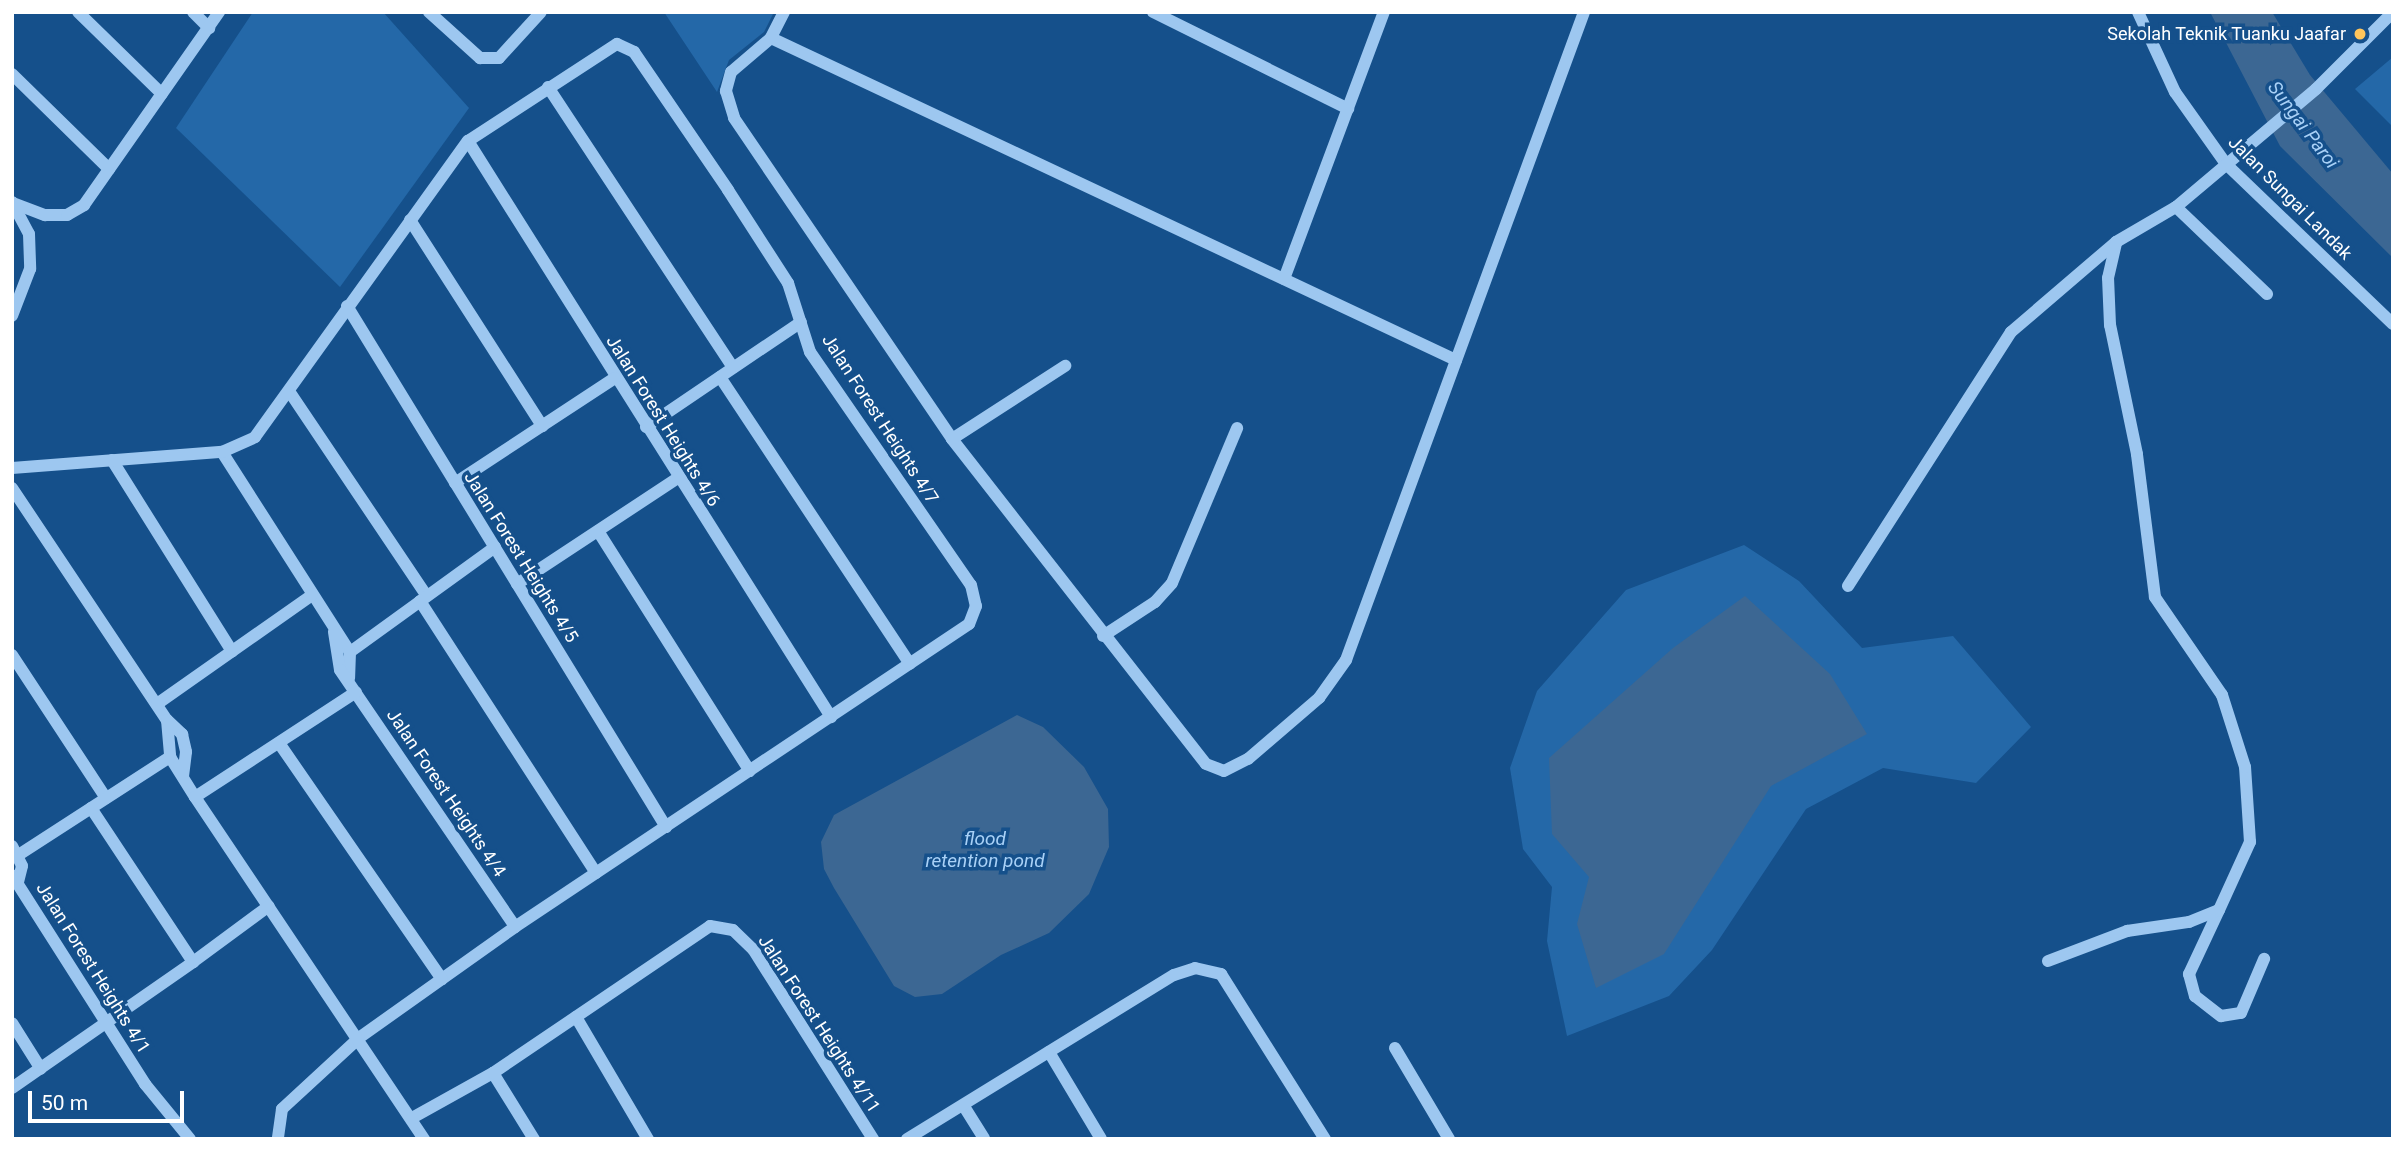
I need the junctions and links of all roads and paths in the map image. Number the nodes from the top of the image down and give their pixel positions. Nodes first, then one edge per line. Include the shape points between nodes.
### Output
1 (78, 12) edge
2 (193, 12) edge
3 (219, 12) edge
4 (429, 12) edge
5 (541, 12) edge
6 (784, 12) edge
7 (1153, 12) edge
8 (1584, 12) edge
9 (2138, 12) edge
10 (2393, 12) edge
11 (1380, 14) edge
12 (209, 28) junction
13 (771, 38) junction
14 (12, 74) edge
15 (548, 88) junction
16 (162, 94) junction
17 (1348, 109) junction
18 (468, 141) junction
19 (2226, 163) junction
20 (110, 169) junction
21 (13, 202) edge
22 (2176, 206) junction
23 (410, 220) junction
24 (2116, 242) junction
25 (1284, 279) junction
26 (2267, 294) dead end
27 (347, 306) junction
28 (12, 316) edge
29 (801, 322) junction
30 (2393, 324) edge
31 (1456, 360) junction
32 (1065, 366) dead end
33 (733, 368) junction
34 (720, 377) junction
35 (615, 378) junction
36 (289, 391) junction
37 (542, 426) junction
38 (646, 427) junction
39 (1237, 429) dead end
40 (953, 439) junction
41 (222, 452) junction
42 (112, 460) junction
43 (12, 468) edge
44 (678, 478) junction
45 (455, 483) junction
46 (12, 488) edge
47 (598, 531) junction
48 (495, 547) junction
49 (517, 584) junction
50 (1848, 586) dead end
51 (312, 595) junction
52 (424, 599) junction
53 (334, 632) junction
54 (1102, 636) junction
55 (232, 651) junction
56 (350, 652) junction
57 (12, 655) edge
58 (910, 664) junction
59 (349, 678) junction
60 (356, 692) junction
61 (157, 704) junction
62 (831, 717) junction
63 (167, 720) junction
64 (279, 743) junction
65 (170, 757) junction
66 (750, 771) junction
67 (183, 776) junction
68 (195, 797) junction
69 (106, 798) junction
70 (91, 808) junction
71 (666, 827) junction
72 (16, 850) edge
73 (596, 873) junction
74 (15, 878) edge
75 (269, 906) junction
76 (2219, 909) junction
77 (515, 927) junction
78 (2264, 959) dead end
79 (2048, 961) dead end
80 (193, 962) junction
81 (442, 979) junction
82 (576, 1017) junction
83 (12, 1023) edge
84 (104, 1023) junction
85 (359, 1038) junction
86 (1395, 1048) dead end
87 (1049, 1052) junction
88 (41, 1069) junction
89 (493, 1073) junction
90 (12, 1088) edge
91 (965, 1108) junction
92 (412, 1118) junction
93 (190, 1139) edge
94 (278, 1139) edge
95 (424, 1139) edge
96 (534, 1139) edge
97 (648, 1139) edge
98 (873, 1139) edge
99 (907, 1139) edge
100 (984, 1139) edge
101 (1101, 1139) edge
102 (1325, 1139) edge
103 (1449, 1139) edge

1 - 16 street
2 - 12 street
3 - 12 street
4 - 5 street via 480,58 499,58
6 - 13 street
7 - 17 street
8 - 31 street
9 - 19 street, Jalan Sungai Landak via 2175,92
10 - 19 street via 2316,89
11 - 17 street
12 - 16 street
13 - 25 street
13 - 40 street via 731,72 726,91 734,118
14 - 20 street
15 - 18 street
15 - 29 street, Jalan Forest Heights 4/7 via 617,44 634,52 789,283
15 - 33 street
16 - 20 street
17 - 25 street
18 - 23 street
18 - 35 street, Jalan Forest Heights 4/6
19 - 22 street
19 - 30 street, Jalan Sungai Landak
20 - 21 street via 84,205 67,215 45,215
21 - 28 street via 29,234 30,269
22 - 24 street
22 - 26 street
23 - 27 street
23 - 37 street
24 - 50 street via 2011,332
24 - 76 street via 2108,278 2110,325 2137,454 2155,597 2222,695 2245,767 2250,842
25 - 31 street
27 - 36 street
27 - 45 street, Jalan Forest Heights 4/5
29 - 33 street
29 - 58 street, Jalan Forest Heights 4/7 via 810,352 971,585 976,606 969,624
31 - 54 street via 1346,660 1319,698 1248,759 1224,771 1206,764
32 - 40 street
33 - 34 street
34 - 38 street
34 - 58 street
35 - 37 street
35 - 38 street, Jalan Forest Heights 4/6
36 - 41 street via 255,437
36 - 52 street
37 - 45 street
38 - 44 street, Jalan Forest Heights 4/6
39 - 54 street via 1172,583 1155,602
40 - 54 street
41 - 42 street
41 - 51 street, Jalan Forest Heights 4/4
42 - 43 street
42 - 55 street
44 - 47 street
44 - 62 street, Jalan Forest Heights 4/6
45 - 48 street, Jalan Forest Heights 4/5
46 - 61 street
47 - 49 street
47 - 66 street
48 - 49 street, Jalan Forest Heights 4/5
48 - 52 street
49 - 71 street, Jalan Forest Heights 4/5
51 - 53 street, Jalan Forest Heights 4/4
51 - 55 street
52 - 56 street
52 - 73 street
53 - 56 street, Jalan Forest Heights 4/4
53 - 59 street, Jalan Forest Heights 4/4 via 335,662
55 - 61 street
56 - 59 street, Jalan Forest Heights 4/4
57 - 69 street
58 - 62 street
59 - 60 street, Jalan Forest Heights 4/4
60 - 64 street
60 - 77 street, Jalan Forest Heights 4/4
61 - 63 street
62 - 66 street
63 - 65 street
63 - 67 street via 182,734 186,752
64 - 68 street
64 - 81 street
65 - 67 street
65 - 69 street
66 - 71 street
67 - 68 street
68 - 75 street
69 - 70 street
70 - 72 street
70 - 80 street
71 - 73 street
72 - 74 street, Jalan Forest Heights 4/1
73 - 77 street
74 - 84 street, Jalan Forest Heights 4/1
75 - 80 street
75 - 85 street
76 - 78 street via 2189,974 2195,996 2221,1016 2241,1013
76 - 79 street via 2189,922 2127,932
77 - 81 street
80 - 84 street
81 - 85 street
82 - 89 street
82 - 97 street
82 - 98 street, Jalan Forest Heights 4/11 via 710,926 733,930 753,949
83 - 88 street
84 - 88 street
84 - 93 street, Jalan Forest Heights 4/1
85 - 92 street
85 - 94 street via 282,1109
86 - 103 street
87 - 91 street
87 - 101 street
87 - 102 street via 1174,975 1195,968 1221,974
88 - 90 street
89 - 92 street
89 - 96 street
91 - 99 street
91 - 100 street
92 - 95 street

